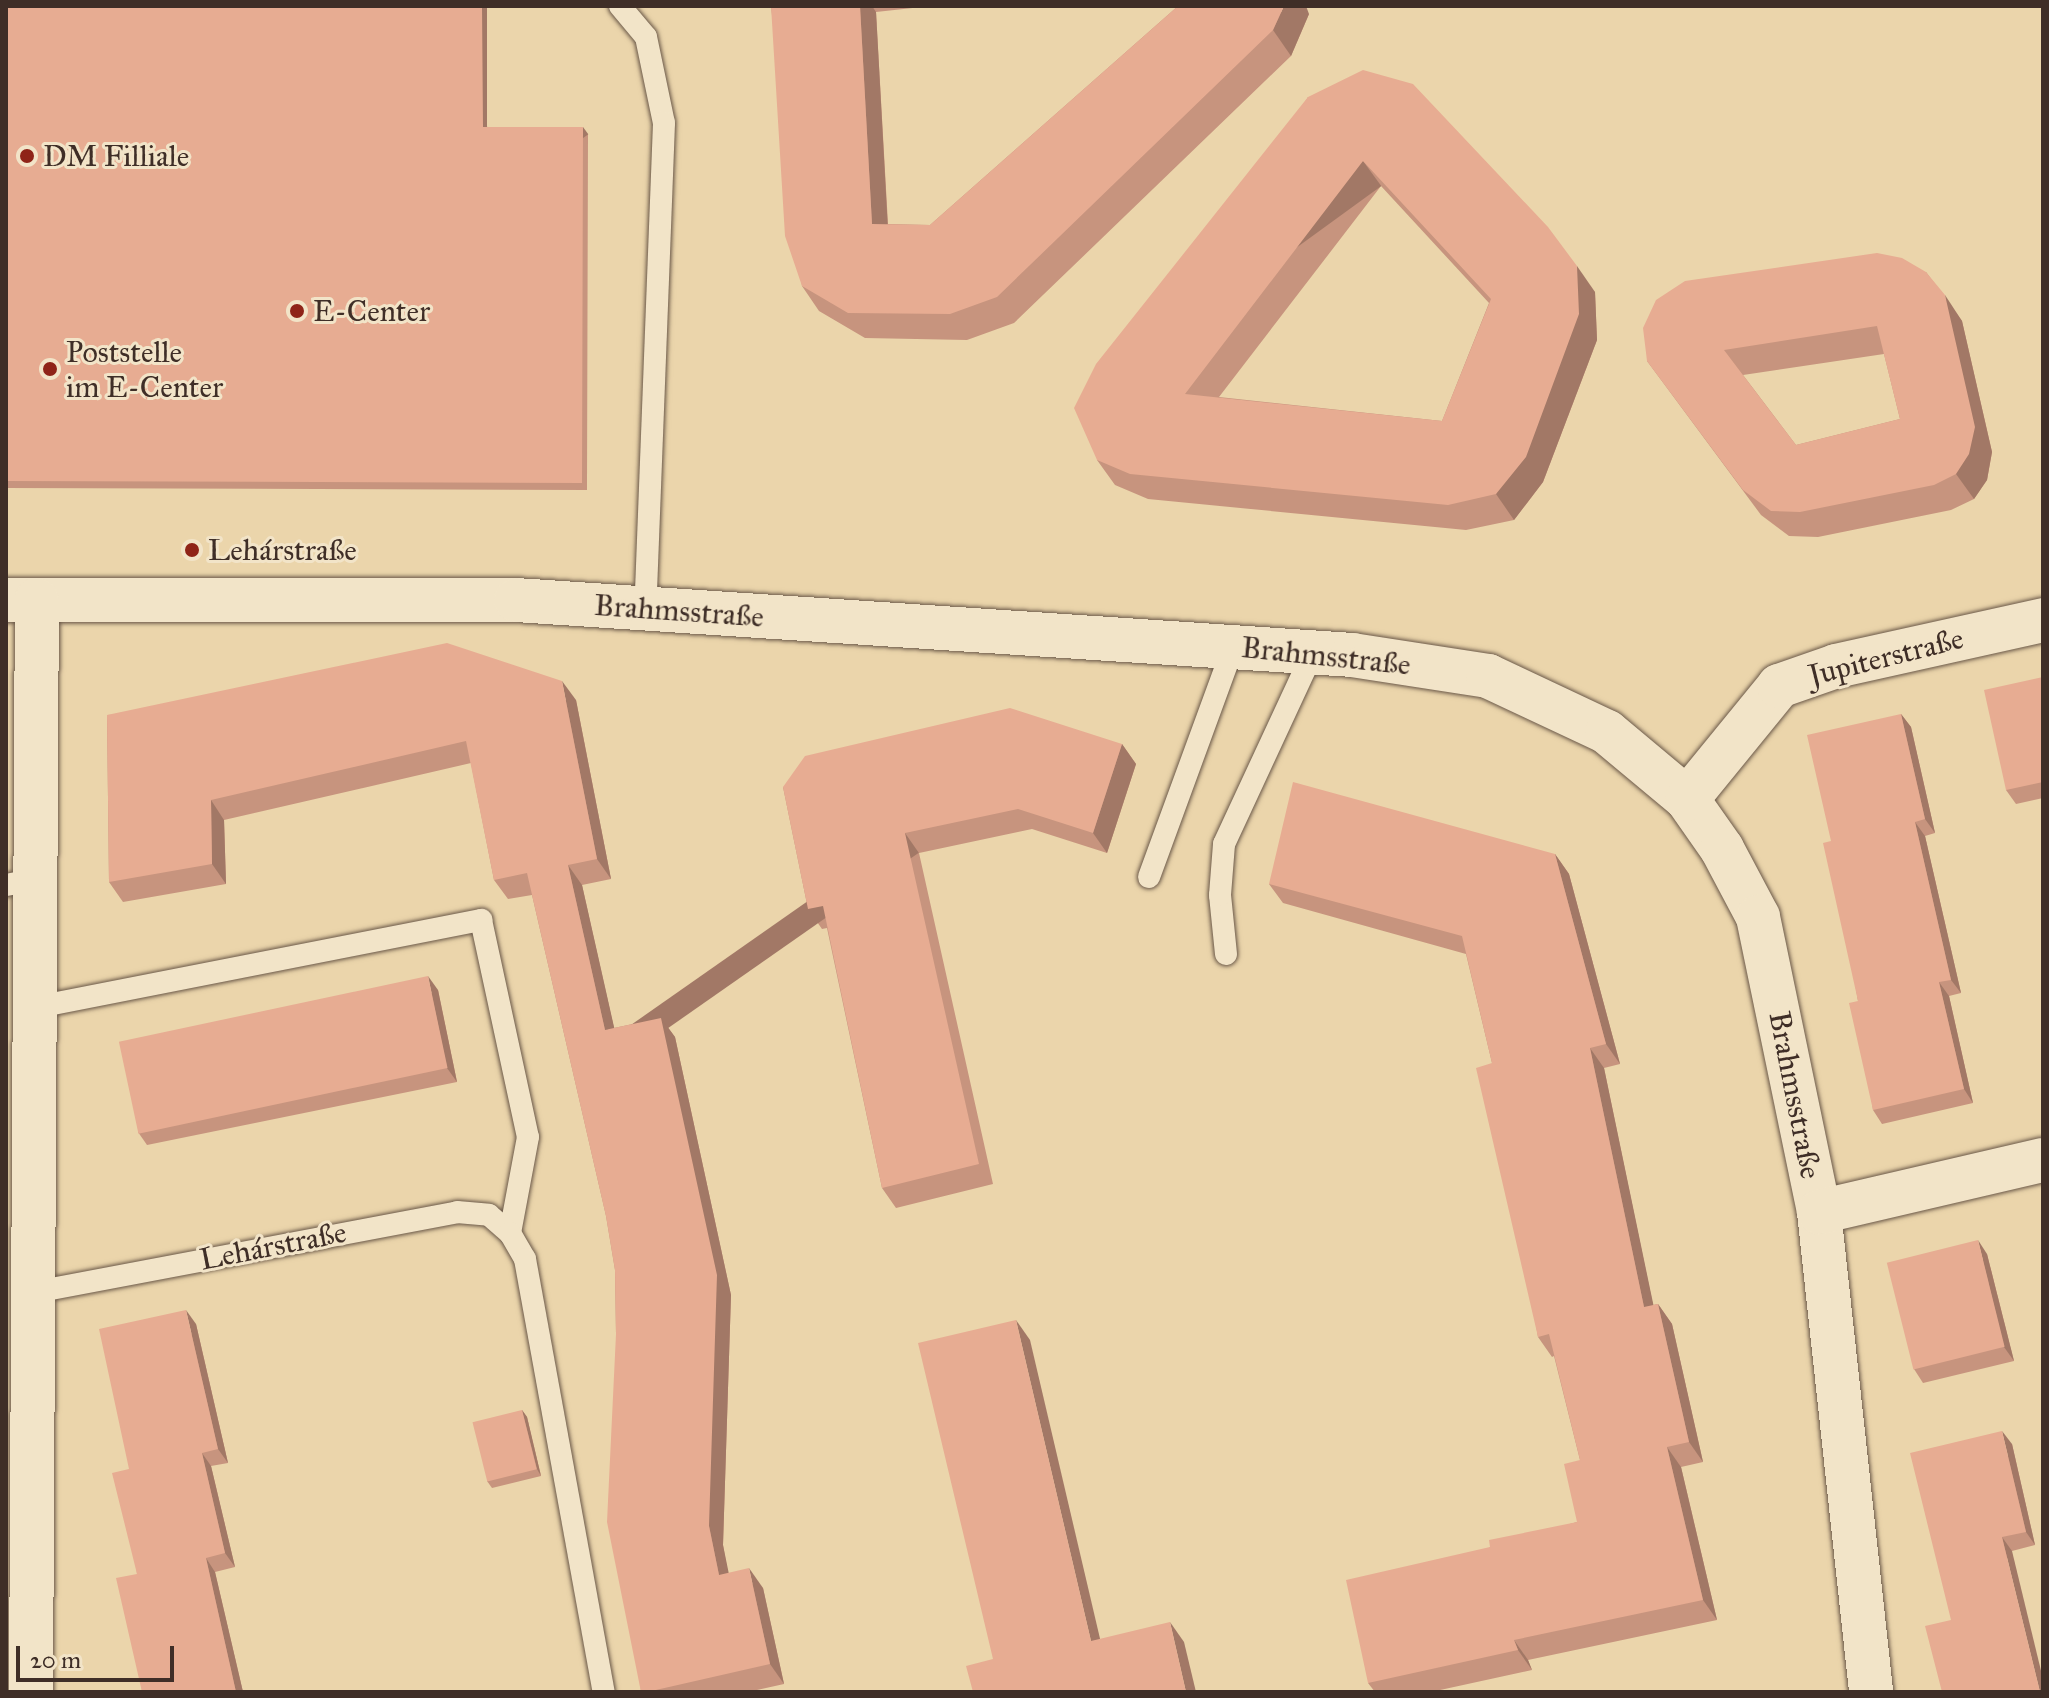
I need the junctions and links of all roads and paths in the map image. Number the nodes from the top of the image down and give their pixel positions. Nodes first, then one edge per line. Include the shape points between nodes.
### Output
1 (620, 6) edge
2 (22, 600) edge
3 (645, 607) junction
4 (2043, 620) edge
5 (1233, 647) junction
6 (1313, 652) junction
7 (1687, 799) junction
8 (1149, 877) dead end
9 (19, 883) edge
10 (1226, 954) dead end
11 (32, 1008) junction
12 (2043, 1160) edge
13 (1819, 1212) junction
14 (510, 1233) junction
15 (30, 1293) junction
16 (31, 1692) edge
17 (604, 1692) edge
18 (1871, 1692) edge

1 - 3 lane via 646,37 664,123
2 - 3 street, Brahmsstraße via 516,600
2 - 9 street
3 - 5 street, Brahmsstraße
4 - 7 street, Jupiterstraße via 1836,666 1779,686
5 - 6 street, Brahmsstraße
5 - 8 lane
6 - 7 street, Brahmsstraße via 1488,676 1607,732
6 - 10 lane via 1224,844 1220,895
7 - 13 street, Brahmsstraße via 1722,849 1758,917
9 - 11 street
11 - 14 lane via 481,920 528,1137
11 - 15 street
12 - 13 street
13 - 18 street, Brahmsstraße
14 - 15 lane, Lehárstraße via 489,1215 457,1212
14 - 17 lane via 525,1259
15 - 16 street

